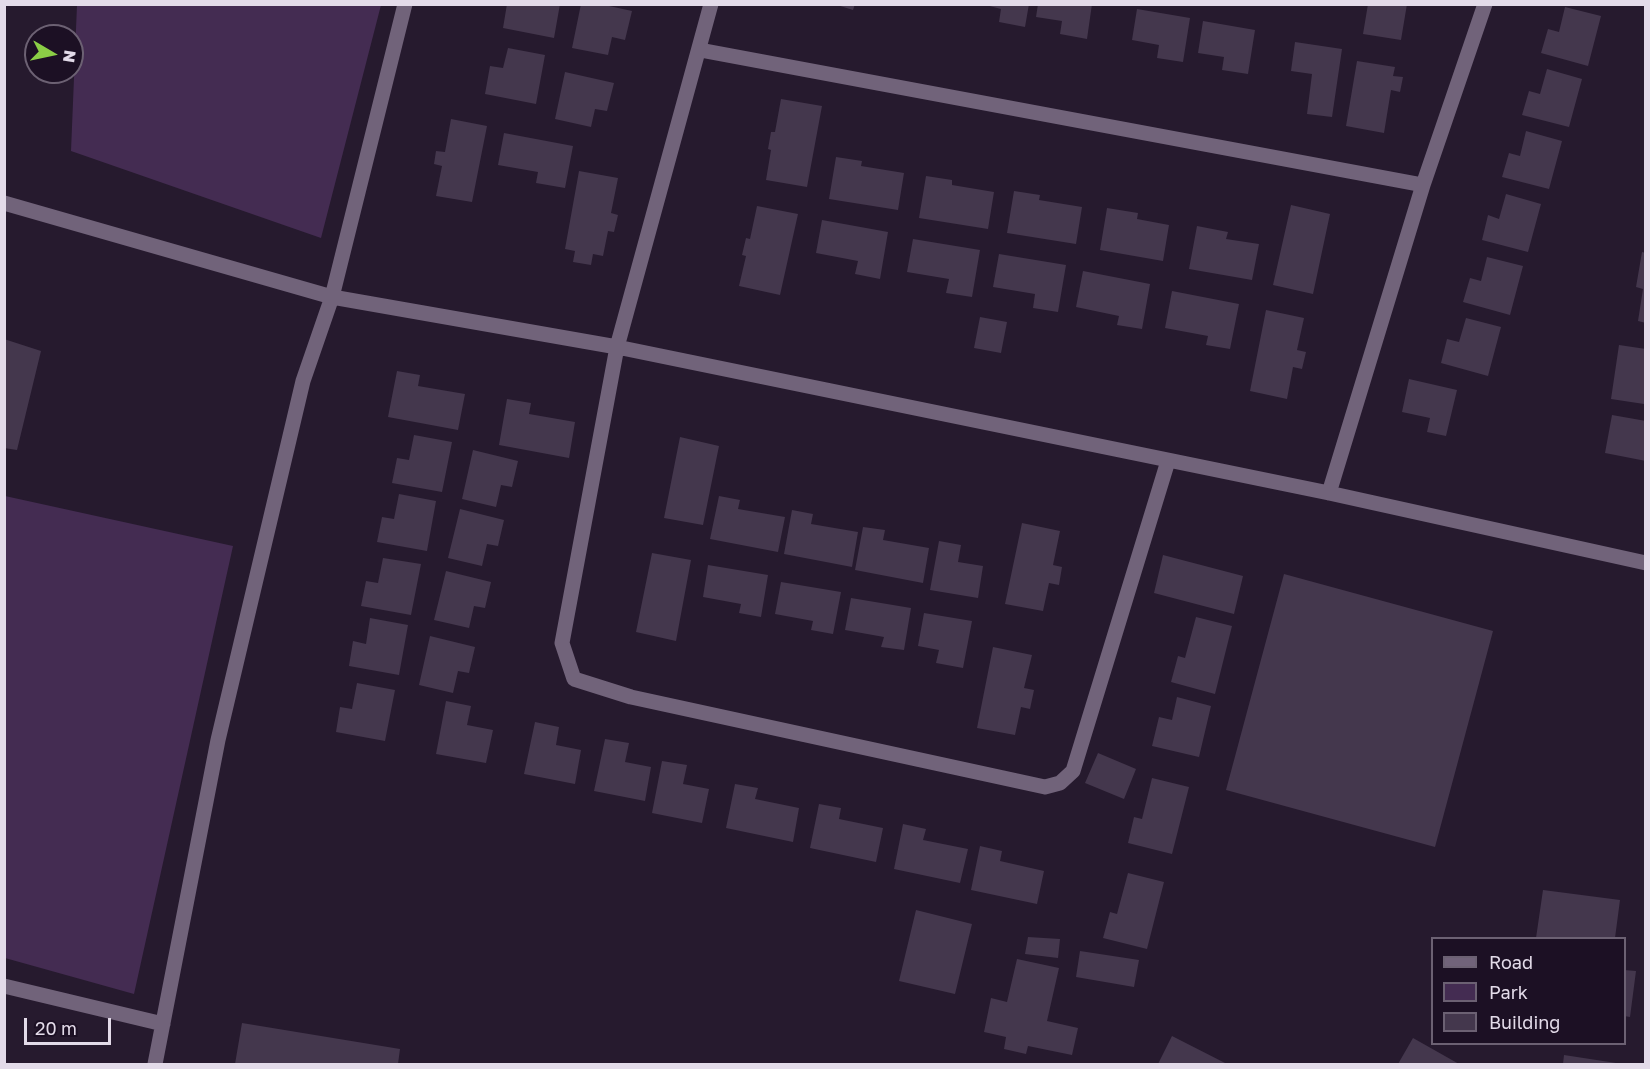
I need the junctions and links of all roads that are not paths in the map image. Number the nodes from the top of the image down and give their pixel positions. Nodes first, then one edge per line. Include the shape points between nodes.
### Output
1 (405, 4) edge
2 (711, 4) edge
3 (1485, 4) edge
4 (700, 50) junction
5 (1423, 185) junction
6 (4, 203) edge
7 (332, 297) junction
8 (617, 347) junction
9 (1168, 461) junction
10 (1329, 494) junction
11 (1646, 563) edge
12 (4, 986) edge
13 (163, 1024) junction
14 (155, 1065) edge

1 - 7 street
2 - 4 street
3 - 5 street
4 - 5 street
4 - 8 street
5 - 10 street
6 - 7 street
7 - 8 street
7 - 13 street via 303,381 218,740
8 - 9 street
8 - 9 street via 561,643 574,679 631,697 1045,787 1060,783 1072,771
9 - 10 street
10 - 11 street
12 - 13 street
13 - 14 street

